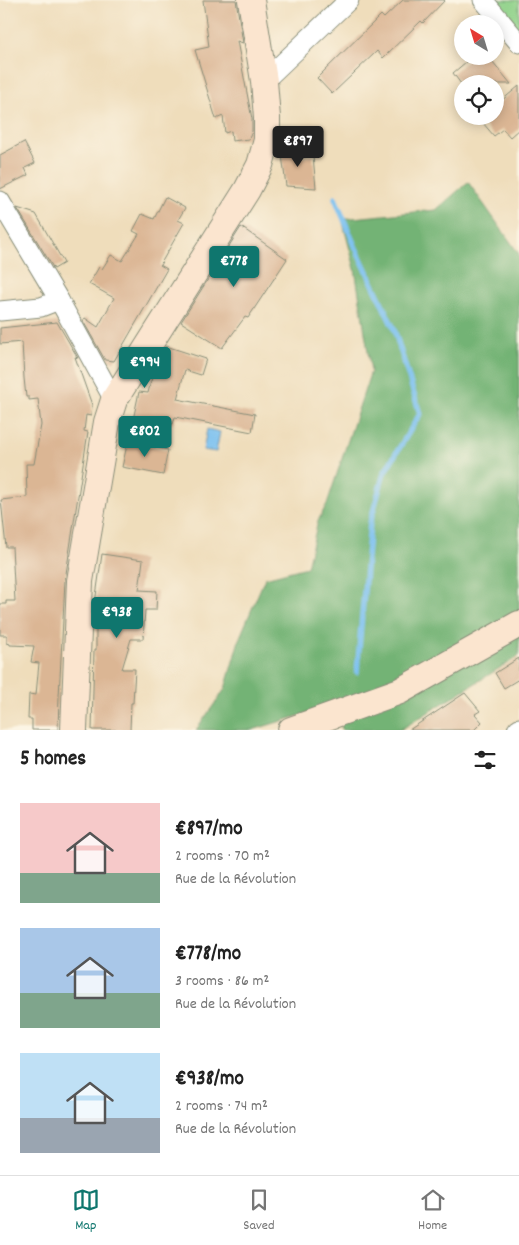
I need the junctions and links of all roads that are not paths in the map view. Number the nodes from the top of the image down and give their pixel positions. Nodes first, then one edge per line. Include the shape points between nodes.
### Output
1 (251, 0) edge
2 (349, 0) edge
3 (483, 0) edge
4 (519, 43) edge
5 (264, 81) junction
6 (0, 201) edge
7 (59, 300) junction
8 (0, 311) edge
9 (114, 400) junction
10 (519, 624) edge
11 (74, 730) edge
12 (291, 730) edge

1 - 5 street
2 - 5 street
3 - 4 street
5 - 9 street via 267,140 260,166
6 - 7 street
7 - 8 street via 41,307
7 - 9 street
9 - 11 street via 107,422 80,581
10 - 12 street via 400,691

